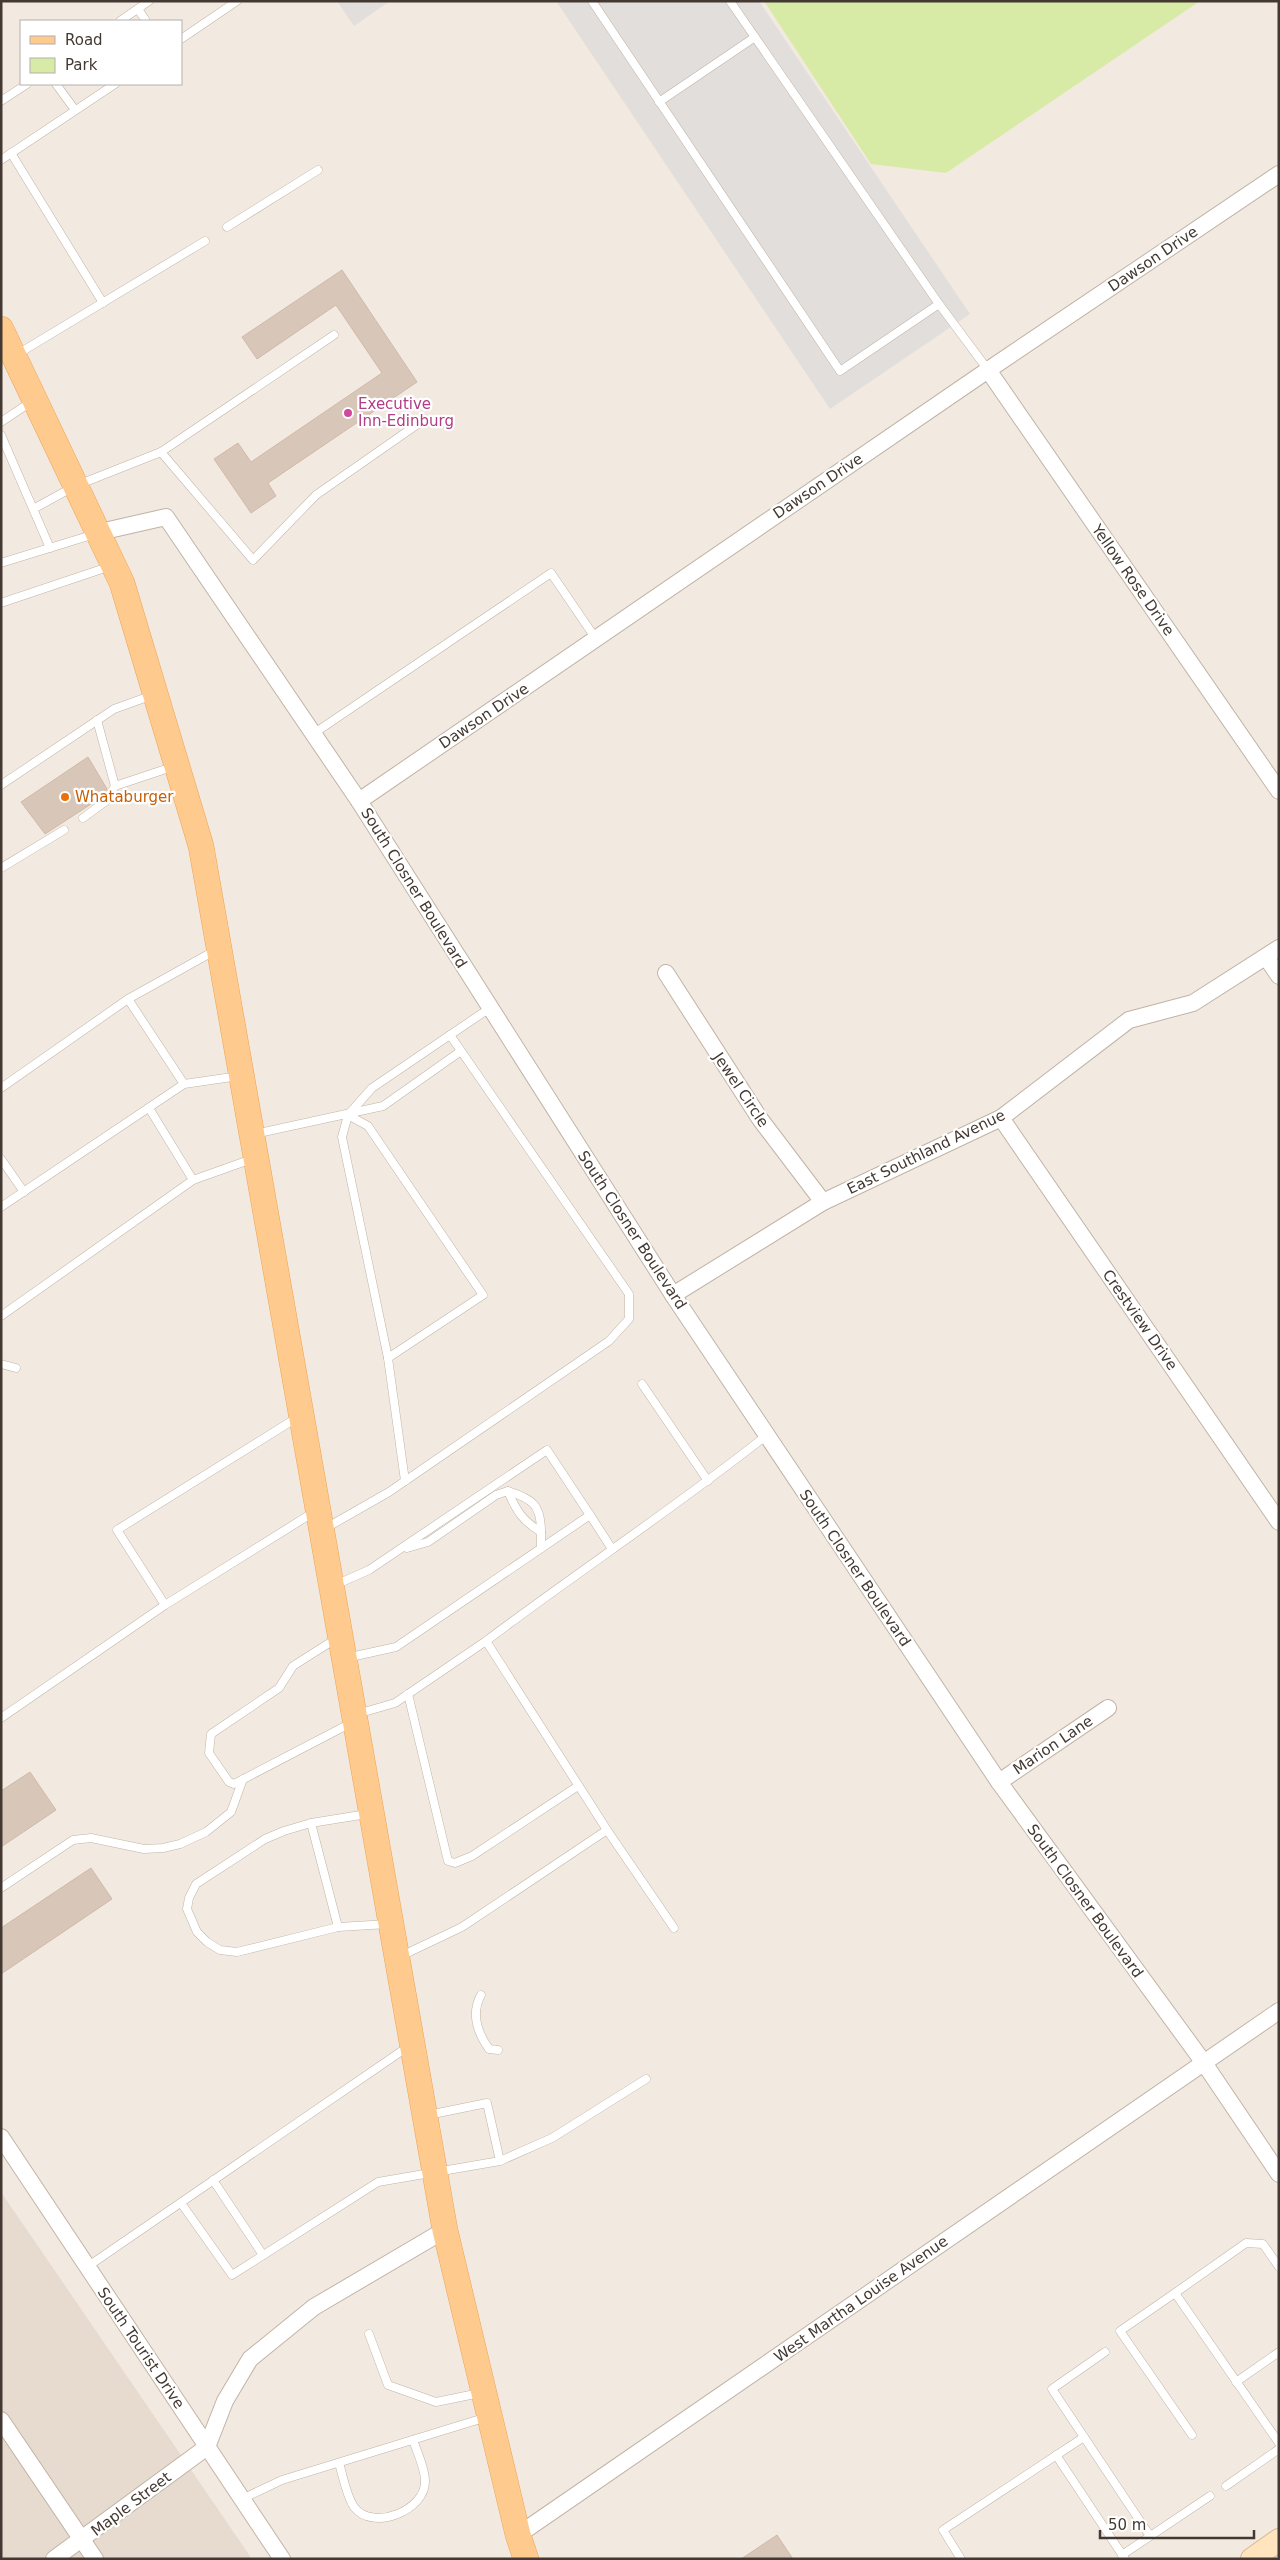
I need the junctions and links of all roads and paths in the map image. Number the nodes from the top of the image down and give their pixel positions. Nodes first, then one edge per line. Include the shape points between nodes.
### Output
1 (150, 1) edge
2 (237, 1) edge
3 (592, 1) edge
4 (730, 1) edge
5 (138, 9) junction
6 (122, 20) edge
7 (145, 20) edge
8 (754, 37) junction
9 (182, 38) edge
10 (25, 85) edge
11 (57, 85) edge
12 (113, 85) edge
13 (1, 101) edge
14 (659, 102) junction
15 (75, 110) junction
16 (11, 153) junction
17 (1, 160) edge
18 (318, 170) dead end
19 (1279, 174) edge
20 (227, 227) dead end
21 (205, 241) dead end
22 (103, 303) junction
23 (939, 304) junction
24 (1, 329) edge
25 (334, 335) dead end
26 (14, 356) junction
27 (988, 370) junction
28 (35, 399) junction
29 (425, 418) dead end
30 (1, 422) edge
31 (1, 435) edge
32 (161, 452) junction
33 (75, 486) junction
34 (35, 508) junction
35 (100, 532) junction
36 (50, 548) junction
37 (1, 564) edge
38 (114, 565) junction
39 (1, 603) edge
40 (596, 639) junction
41 (156, 694) junction
42 (97, 720) junction
43 (313, 734) junction
44 (177, 765) junction
45 (1, 785) edge
46 (115, 786) junction
47 (1279, 791) edge
48 (359, 801) junction
49 (82, 818) dead end
50 (64, 830) dead end
51 (1, 868) edge
52 (219, 949) junction
53 (1272, 953) edge
54 (666, 973) dead end
55 (1279, 976) edge
56 (128, 999) junction
57 (490, 1008) junction
58 (450, 1035) junction
59 (461, 1051) junction
60 (242, 1076) junction
61 (184, 1084) junction
62 (1, 1088) edge
63 (149, 1108) junction
64 (348, 1115) junction
65 (1001, 1118) junction
66 (254, 1146) junction
67 (1, 1160) edge
68 (193, 1180) junction
69 (24, 1192) junction
70 (823, 1202) junction
71 (1, 1207) edge
72 (673, 1295) junction
73 (1, 1316) edge
74 (388, 1358) junction
75 (1, 1364) edge
76 (16, 1368) dead end
77 (642, 1384) dead end
78 (302, 1414) junction
79 (767, 1435) junction
80 (405, 1481) junction
81 (708, 1481) junction
82 (508, 1491) junction
83 (590, 1515) junction
84 (320, 1520) junction
85 (1279, 1522) edge
86 (541, 1532) junction
87 (541, 1548) junction
88 (612, 1549) junction
89 (399, 1550) junction
90 (332, 1586) junction
91 (165, 1605) junction
92 (486, 1641) junction
93 (342, 1647) junction
94 (408, 1694) junction
95 (1108, 1708) dead end
96 (1, 1718) edge
97 (355, 1718) junction
98 (243, 1779) junction
99 (999, 1782) junction
100 (578, 1786) junction
101 (372, 1813) junction
102 (311, 1823) junction
103 (607, 1830) junction
104 (1, 1888) edge
105 (391, 1924) junction
106 (338, 1927) junction
107 (674, 1928) dead end
108 (397, 1958) junction
109 (481, 1995) dead end
110 (1279, 2011) edge
111 (412, 2044) junction
112 (498, 2050) dead end
113 (1204, 2063) junction
114 (646, 2079) dead end
115 (425, 2115) junction
116 (1, 2137) edge
117 (500, 2161) junction
118 (434, 2174) junction
119 (1279, 2174) edge
120 (214, 2180) junction
121 (181, 2203) junction
122 (445, 2230) junction
123 (263, 2255) junction
124 (87, 2267) junction
125 (1279, 2267) edge
126 (1174, 2292) junction
127 (369, 2334) dead end
128 (1105, 2352) dead end
129 (1279, 2352) edge
130 (1236, 2382) junction
131 (484, 2392) junction
132 (489, 2416) junction
133 (1, 2420) edge
134 (1192, 2435) dead end
135 (1084, 2437) junction
136 (413, 2440) junction
137 (1279, 2443) edge
138 (206, 2448) junction
139 (1279, 2449) edge
140 (1056, 2455) junction
141 (338, 2463) junction
142 (1226, 2486) dead end
143 (1210, 2496) dead end
144 (242, 2499) junction
145 (518, 2535) junction
146 (1150, 2536) junction
147 (83, 2540) junction
148 (1279, 2540) edge
149 (1124, 2557) edge
150 (1257, 2557) edge
151 (54, 2559) edge
152 (95, 2559) edge
153 (282, 2559) edge
154 (526, 2559) edge
155 (961, 2559) edge

1 - 5 lane
2 - 9 lane
3 - 14 lane
4 - 8 lane
5 - 6 lane
5 - 7 lane
8 - 14 lane
8 - 23 lane
10 - 13 lane
11 - 15 lane
12 - 15 lane
14 - 23 lane via 840,371
15 - 16 lane
16 - 17 lane
16 - 22 lane
18 - 20 lane
19 - 27 street, Dawson Drive
21 - 22 lane
22 - 26 lane
23 - 27 lane
24 - 26 main road
25 - 32 lane
26 - 28 main road
27 - 40 street, Dawson Drive
27 - 47 street, Yellow Rose Drive
28 - 30 lane
28 - 33 main road
29 - 32 lane via 316,496 253,560
31 - 34 lane
32 - 33 lane
33 - 34 lane
33 - 35 main road
34 - 36 lane
35 - 36 lane
35 - 38 main road
35 - 43 street, South Closner Boulevard via 166,518
36 - 37 lane
38 - 39 lane
38 - 41 main road
40 - 43 lane via 551,573
40 - 48 street, Dawson Drive
41 - 42 lane via 114,709
41 - 44 main road
42 - 45 lane
42 - 46 lane
43 - 48 street, South Closner Boulevard
44 - 46 lane
44 - 52 main road via 202,846
46 - 49 lane via 106,801
48 - 57 street, South Closner Boulevard
50 - 51 lane
52 - 56 lane
52 - 60 main road
53 - 55 street
53 - 65 street, East Southland Avenue via 1193,1003 1129,1020
54 - 70 street, Jewel Circle via 760,1119
56 - 61 lane
56 - 62 lane
57 - 58 lane
57 - 72 street, South Closner Boulevard
58 - 59 lane
58 - 64 lane via 372,1088
59 - 64 lane via 383,1106
59 - 80 lane via 629,1294 629,1319 609,1341
60 - 61 lane
60 - 66 main road
61 - 63 lane
63 - 68 lane
63 - 69 lane
64 - 66 lane
64 - 74 lane via 342,1136
64 - 74 lane via 368,1126 483,1295
65 - 70 street, East Southland Avenue
65 - 85 street, Crestview Drive
66 - 68 lane
66 - 78 main road
67 - 69 lane
68 - 73 lane
69 - 71 lane
70 - 72 street, East Southland Avenue
72 - 79 street, South Closner Boulevard
74 - 80 lane
75 - 76 lane
77 - 81 lane
78 - 84 main road
78 - 91 lane via 117,1530
79 - 81 lane
79 - 99 street, South Closner Boulevard
80 - 84 lane
81 - 88 lane
82 - 86 lane via 526,1523
82 - 86 lane via 528,1498 541,1515
82 - 89 lane via 496,1495 428,1542
83 - 87 lane
83 - 88 lane
83 - 89 lane via 547,1450
84 - 90 main road
84 - 91 lane
86 - 87 lane
87 - 93 lane via 396,1646
88 - 92 lane
89 - 90 lane via 369,1570
90 - 93 main road
91 - 96 lane
92 - 94 lane
92 - 100 lane
93 - 97 main road
93 - 98 lane via 293,1666 279,1688 211,1734 209,1753 229,1782 234,1784
94 - 97 lane via 395,1703
94 - 100 lane via 448,1860 455,1862 472,1856
95 - 99 street, Marion Lane
97 - 98 lane
97 - 101 main road
98 - 104 lane via 231,1812 206,1832 180,1844 144,1848 92,1838 73,1840
99 - 113 street, South Closner Boulevard
100 - 103 lane
101 - 102 lane
101 - 105 main road
102 - 106 lane
102 - 106 lane via 265,1839 206,1875 196,1884 187,1909 197,1932 220,1950 237,1952
103 - 107 lane
103 - 108 lane via 462,1927
105 - 106 lane
105 - 108 main road
108 - 111 main road
109 - 112 lane via 474,2008 481,2038 489,2049
110 - 113 street, West Martha Louise Avenue
111 - 115 main road
111 - 120 lane
113 - 119 street, South Closner Boulevard
113 - 145 street, West Martha Louise Avenue
114 - 117 lane via 552,2138
115 - 117 lane via 487,2103
115 - 118 main road
116 - 124 street, South Tourist Drive
117 - 118 lane
118 - 122 main road
118 - 123 lane via 378,2182
120 - 121 lane
120 - 123 lane
121 - 123 lane via 232,2276
121 - 124 lane
122 - 131 main road
122 - 138 street via 314,2307 250,2359 225,2401
124 - 138 street, South Tourist Drive
125 - 126 lane via 1264,2244 1246,2243
126 - 130 lane
126 - 134 lane via 1120,2331
127 - 131 lane via 388,2385 436,2402
128 - 135 lane via 1052,2389
129 - 130 lane
130 - 137 lane
131 - 132 main road
132 - 136 lane
132 - 145 main road
133 - 147 street
135 - 140 lane
135 - 146 lane
136 - 141 lane
136 - 141 lane via 425,2482 416,2503 392,2518 369,2516 355,2508
138 - 144 street, South Tourist Drive
138 - 147 street, Maple Street
139 - 142 lane
140 - 149 lane
140 - 155 lane via 943,2530
141 - 144 lane via 282,2480
143 - 146 lane
144 - 153 street, South Tourist Drive
145 - 154 main road
146 - 149 lane
147 - 151 street, Maple Street
147 - 152 street
148 - 150 main road

